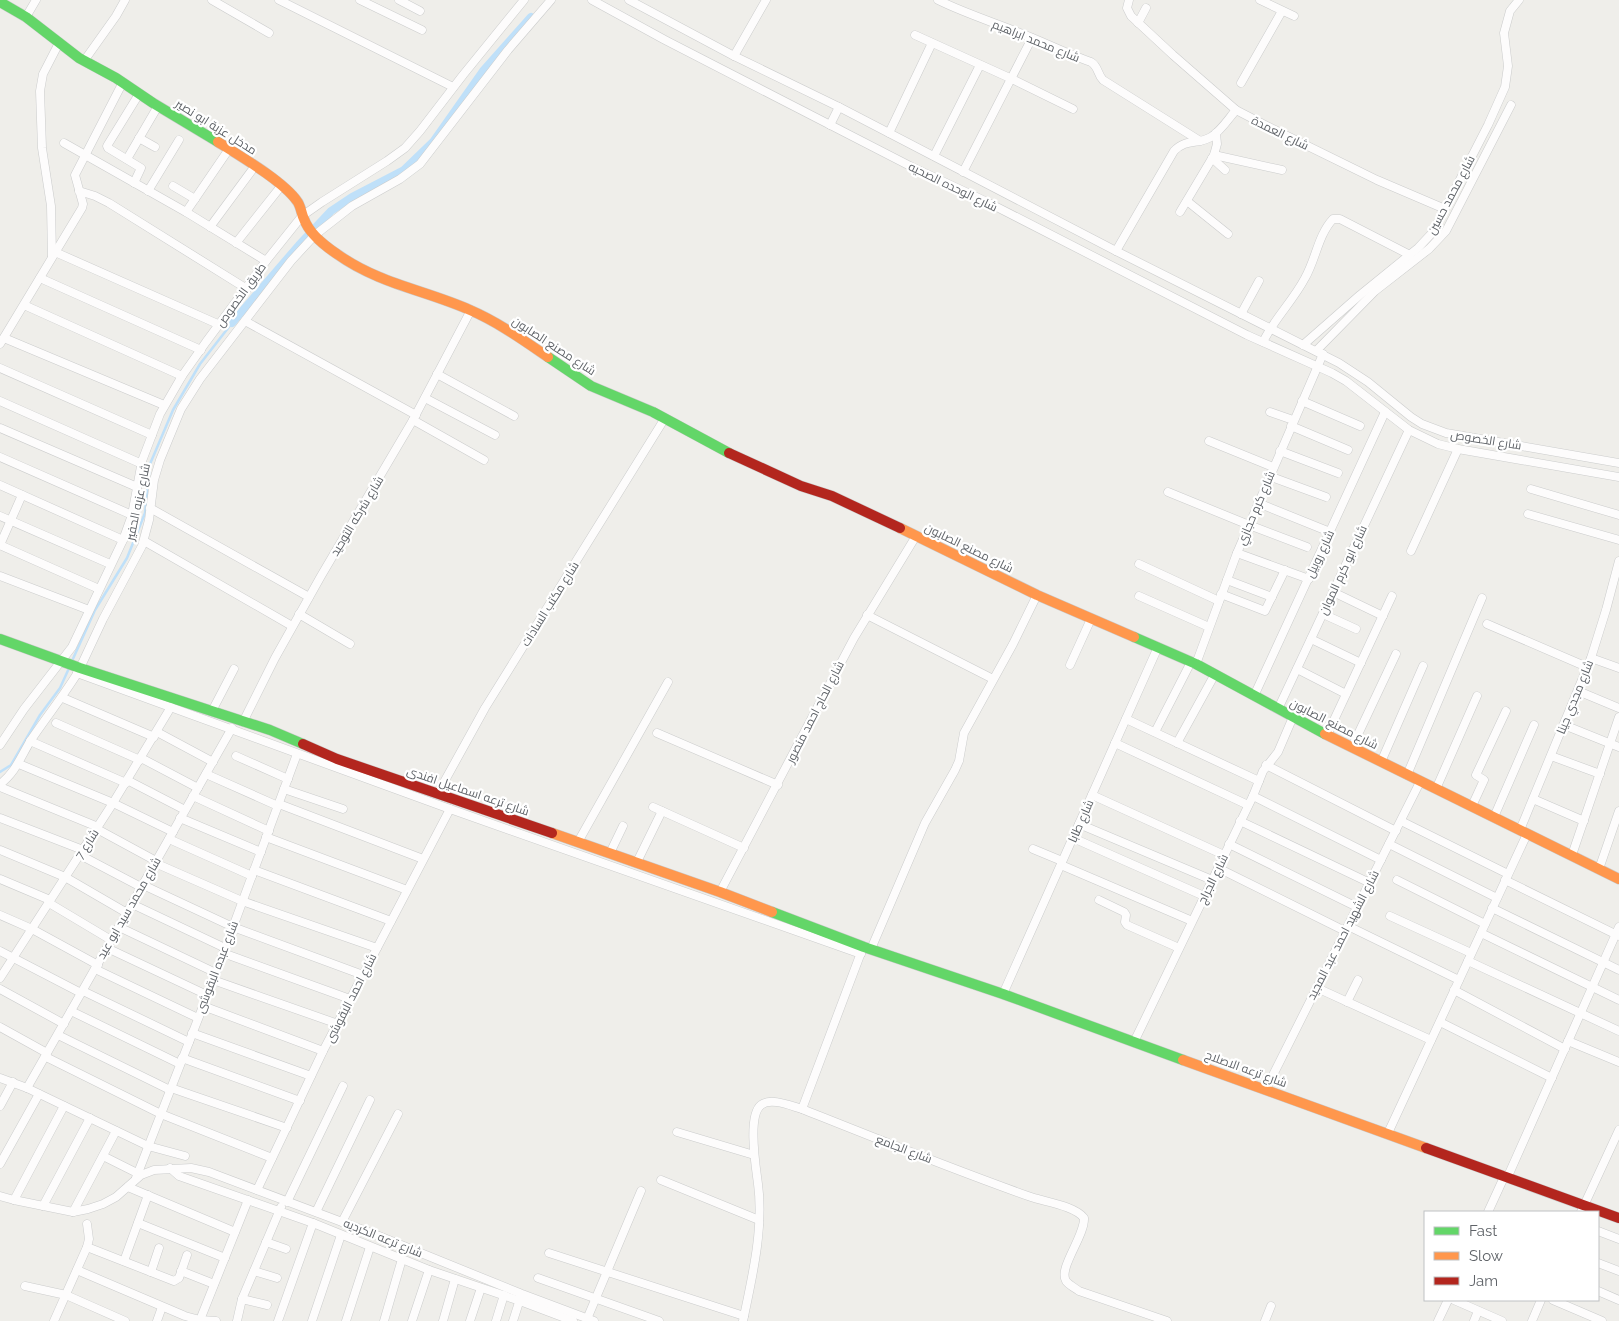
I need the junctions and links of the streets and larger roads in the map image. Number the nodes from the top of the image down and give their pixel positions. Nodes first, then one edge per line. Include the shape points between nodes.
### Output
1 (36, 0) edge
2 (125, 0) edge
3 (212, 0) edge
4 (279, 0) edge
5 (360, 0) edge
6 (399, 0) edge
7 (524, 0) edge
8 (551, 0) edge
9 (592, 0) edge
10 (629, 0) edge
11 (766, 0) edge
12 (938, 0) edge
13 (1129, 0) edge
14 (1260, 0) edge
15 (1519, 0) edge
16 (0, 2) edge
17 (1146, 8) dead end
18 (420, 11) dead end
19 (1282, 11) junction
20 (1294, 16) dead end
21 (26, 17) junction
22 (1138, 23) junction
23 (422, 30) dead end
24 (269, 33) dead end
25 (914, 35) dead end
26 (1032, 38) junction
27 (59, 43) junction
28 (932, 43) junction
29 (734, 56) junction
30 (84, 61) junction
31 (980, 65) junction
32 (1012, 79) junction
33 (123, 82) junction
34 (1241, 83) dead end
35 (453, 87) junction
36 (139, 94) junction
37 (1511, 105) dead end
38 (158, 106) junction
39 (839, 107) junction
40 (1073, 109) dead end
41 (1236, 110) junction
42 (830, 125) junction
43 (889, 133) junction
44 (1216, 133) junction
45 (139, 138) junction
46 (179, 140) dead end
47 (1200, 141) junction
48 (64, 142) dead end
49 (155, 147) dead end
50 (229, 149) junction
51 (86, 156) junction
52 (934, 156) junction
53 (1213, 156) junction
54 (127, 159) junction
55 (255, 166) junction
56 (1225, 170) dead end
57 (1282, 170) dead end
58 (963, 172) junction
59 (134, 183) junction
60 (282, 185) junction
61 (173, 186) dead end
62 (992, 186) junction
63 (79, 191) junction
64 (148, 191) junction
65 (1453, 192) junction
66 (1464, 198) junction
67 (195, 199) junction
68 (985, 201) junction
69 (1187, 201) junction
70 (1445, 209) junction
71 (186, 212) junction
72 (1180, 212) dead end
73 (303, 218) junction
74 (210, 227) junction
75 (314, 233) junction
76 (1228, 234) dead end
77 (236, 243) junction
78 (1116, 251) junction
79 (54, 255) junction
80 (1410, 255) junction
81 (266, 261) junction
82 (40, 278) junction
83 (1259, 281) dead end
84 (247, 289) junction
85 (24, 305) junction
86 (471, 310) junction
87 (1241, 314) junction
88 (245, 321) junction
89 (220, 325) junction
90 (1269, 329) junction
91 (2, 341) edge
92 (1263, 342) junction
93 (1303, 345) junction
94 (201, 350) junction
95 (1319, 353) junction
96 (1318, 366) junction
97 (0, 368) edge
98 (437, 374) junction
99 (182, 376) junction
100 (425, 398) junction
101 (0, 400) edge
102 (1302, 401) junction
103 (164, 405) junction
104 (1270, 412) dead end
105 (1385, 412) junction
106 (514, 416) dead end
107 (414, 417) junction
108 (665, 418) junction
109 (1292, 423) junction
110 (1360, 426) dead end
111 (0, 428) edge
112 (1409, 430) junction
113 (152, 435) junction
114 (495, 435) dead end
115 (1210, 441) dead end
116 (1348, 450) dead end
117 (1458, 450) junction
118 (1280, 451) junction
119 (0, 457) edge
120 (484, 460) dead end
121 (1619, 463) edge
122 (142, 464) junction
123 (1273, 467) junction
124 (1338, 473) dead end
125 (1269, 476) junction
126 (1619, 477) edge
127 (0, 485) edge
128 (137, 487) junction
129 (1531, 489) dead end
130 (1168, 492) dead end
131 (22, 495) junction
132 (1326, 498) dead end
133 (1258, 503) junction
134 (150, 508) junction
135 (1528, 514) dead end
136 (132, 515) junction
137 (1619, 515) edge
138 (0, 516) edge
139 (11, 521) junction
140 (1249, 525) junction
141 (1330, 532) junction
142 (916, 536) junction
143 (123, 540) junction
144 (1619, 540) edge
145 (144, 541) junction
146 (0, 545) edge
147 (1307, 547) dead end
148 (1411, 551) dead end
149 (1237, 553) junction
150 (1619, 561) edge
151 (110, 564) junction
152 (1139, 564) dead end
153 (1285, 570) junction
154 (0, 576) edge
155 (1308, 579) junction
156 (1227, 580) junction
157 (99, 589) junction
158 (1333, 592) junction
159 (1037, 595) junction
160 (1140, 596) dead end
161 (1392, 596) dead end
162 (309, 597) junction
163 (1220, 597) junction
164 (1272, 597) junction
165 (1482, 598) dead end
166 (90, 610) junction
167 (299, 614) junction
168 (1323, 614) junction
169 (867, 615) junction
170 (1383, 616) junction
171 (1090, 619) junction
172 (1486, 624) dead end
173 (292, 626) junction
174 (1209, 627) junction
175 (1356, 629) dead end
176 (0, 639) edge
177 (1311, 639) junction
178 (350, 644) dead end
179 (1158, 647) junction
180 (1396, 654) dead end
181 (1591, 658) junction
182 (62, 661) junction
183 (1193, 663) junction
184 (1360, 663) junction
185 (1070, 664) dead end
186 (1424, 666) dead end
187 (1587, 667) junction
188 (234, 668) dead end
189 (1619, 668) edge
190 (1297, 669) junction
191 (79, 670) junction
192 (1215, 674) junction
193 (993, 679) junction
194 (668, 682) dead end
195 (1578, 691) junction
196 (1346, 694) junction
197 (1254, 696) junction
198 (1477, 696) dead end
199 (63, 698) junction
200 (171, 707) junction
201 (1619, 708) edge
202 (1278, 710) junction
203 (212, 711) junction
204 (1506, 711) dead end
205 (1619, 716) edge
206 (1293, 717) junction
207 (1126, 719) junction
208 (243, 722) junction
209 (56, 723) dead end
210 (1534, 725) dead end
211 (1564, 725) junction
212 (232, 728) junction
213 (1154, 732) junction
214 (657, 733) dead end
215 (155, 734) junction
216 (1327, 735) junction
217 (30, 742) junction
218 (1116, 743) junction
219 (1177, 743) junction
220 (1610, 743) junction
221 (0, 745) edge
222 (1619, 746) edge
223 (1352, 747) junction
224 (297, 754) junction
225 (236, 756) dead end
226 (1551, 756) junction
227 (140, 759) junction
228 (213, 762) junction
229 (1381, 762) junction
230 (19, 764) junction
231 (1266, 765) junction
232 (206, 774) junction
233 (1600, 774) junction
234 (1407, 775) junction
235 (288, 779) junction
236 (1259, 781) junction
237 (126, 782) junction
238 (1420, 782) junction
239 (778, 784) junction
240 (0, 785) edge
241 (198, 788) junction
242 (284, 789) junction
243 (1436, 789) junction
244 (438, 793) junction
245 (1092, 795) junction
246 (193, 796) junction
247 (1253, 796) junction
248 (1533, 799) junction
249 (113, 803) junction
250 (278, 805) junction
251 (1248, 805) junction
252 (1472, 806) junction
253 (653, 807) dead end
254 (343, 808) dead end
255 (450, 809) junction
256 (185, 810) junction
257 (662, 811) junction
258 (1619, 811) edge
259 (1494, 817) junction
260 (0, 818) edge
261 (180, 818) junction
262 (492, 818) junction
263 (1401, 821) junction
264 (1584, 821) junction
265 (1240, 822) junction
266 (1079, 824) junction
267 (623, 826) dead end
268 (97, 828) junction
269 (1396, 831) junction
270 (173, 832) junction
271 (1523, 832) junction
272 (267, 834) junction
273 (1073, 838) junction
274 (169, 839) junction
275 (578, 842) junction
276 (1229, 844) junction
277 (1389, 844) junction
278 (744, 848) junction
279 (1033, 849) dead end
280 (0, 850) edge
281 (81, 852) junction
282 (261, 852) junction
283 (610, 853) junction
284 (1224, 855) junction
285 (1572, 856) junction
286 (423, 859) junction
287 (1381, 860) junction
288 (156, 862) junction
289 (637, 862) junction
290 (1062, 863) junction
291 (1218, 868) junction
292 (1599, 869) junction
293 (253, 873) junction
294 (65, 877) junction
295 (1507, 877) junction
296 (0, 879) edge
297 (1619, 879) edge
298 (1212, 880) junction
299 (1397, 880) dead end
300 (1370, 882) junction
301 (142, 886) junction
302 (407, 890) junction
303 (720, 892) junction
304 (1204, 896) junction
305 (1497, 898) junction
306 (1098, 900) dead end
307 (242, 901) junction
308 (50, 902) junction
309 (132, 904) junction
310 (1357, 907) junction
311 (1492, 908) junction
312 (127, 913) junction
313 (0, 915) edge
314 (1390, 916) dead end
315 (391, 921) junction
316 (1142, 921) dead end
317 (1192, 921) junction
318 (1485, 924) junction
319 (119, 927) junction
320 (233, 927) junction
321 (32, 929) junction
322 (1347, 929) junction
323 (1138, 930) junction
324 (1618, 932) edge
325 (1481, 933) junction
326 (112, 940) junction
327 (107, 948) junction
328 (377, 948) junction
329 (1179, 948) junction
330 (224, 950) junction
331 (865, 950) junction
332 (0, 951) edge
333 (1470, 957) junction
334 (13, 958) junction
335 (1603, 962) junction
336 (96, 967) junction
337 (1619, 970) edge
338 (363, 975) junction
339 (214, 976) junction
340 (0, 978) edge
341 (1358, 980) dead end
342 (1459, 980) junction
343 (1592, 987) junction
344 (1317, 988) junction
345 (0, 989) edge
346 (1454, 990) junction
347 (82, 992) junction
348 (1003, 994) junction
349 (207, 995) junction
350 (350, 999) junction
351 (1619, 1000) edge
352 (1347, 1002) junction
353 (203, 1006) junction
354 (71, 1012) junction
355 (1580, 1013) junction
356 (198, 1018) junction
357 (1440, 1022) junction
358 (64, 1024) junction
359 (338, 1024) junction
360 (0, 1027) edge
361 (1619, 1031) edge
362 (192, 1032) junction
363 (58, 1035) junction
364 (1431, 1040) junction
365 (1568, 1041) junction
366 (189, 1042) junction
367 (1134, 1042) junction
368 (1565, 1049) junction
369 (323, 1051) junction
370 (46, 1055) junction
371 (181, 1061) junction
372 (1619, 1062) edge
373 (311, 1076) junction
374 (0, 1078) edge
375 (1552, 1078) junction
376 (13, 1082) junction
377 (342, 1086) dead end
378 (27, 1088) junction
379 (170, 1089) junction
380 (1266, 1089) junction
381 (39, 1094) junction
382 (370, 1100) dead end
383 (300, 1101) junction
384 (0, 1106) edge
385 (64, 1106) junction
386 (802, 1109) junction
387 (161, 1114) junction
388 (398, 1114) dead end
389 (90, 1118) junction
390 (286, 1128) junction
391 (1619, 1130) edge
392 (116, 1131) junction
393 (677, 1132) dead end
394 (1388, 1133) junction
395 (148, 1146) junction
396 (754, 1155) junction
397 (103, 1156) junction
398 (185, 1156) dead end
399 (272, 1158) junction
400 (0, 1164) edge
401 (170, 1168) junction
402 (1506, 1176) junction
403 (136, 1177) junction
404 (661, 1180) dead end
405 (128, 1187) junction
406 (257, 1190) junction
407 (641, 1191) dead end
408 (148, 1195) junction
409 (0, 1196) edge
410 (14, 1200) junction
411 (248, 1200) junction
412 (286, 1201) junction
413 (43, 1206) junction
414 (1582, 1209) edge
415 (279, 1211) junction
416 (1489, 1211) edge
417 (73, 1212) junction
418 (316, 1212) junction
419 (1599, 1213) edge
420 (1619, 1218) edge
421 (759, 1220) junction
422 (342, 1222) junction
423 (138, 1223) junction
424 (313, 1223) junction
425 (87, 1224) dead end
426 (1599, 1231) edge
427 (235, 1232) junction
428 (341, 1235) junction
429 (1619, 1239) edge
430 (266, 1242) junction
431 (87, 1247) junction
432 (370, 1247) junction
433 (159, 1248) dead end
434 (286, 1249) dead end
435 (549, 1253) dead end
436 (187, 1255) dead end
437 (225, 1258) junction
438 (402, 1259) junction
439 (124, 1261) junction
440 (1599, 1262) edge
441 (76, 1270) junction
442 (429, 1270) junction
443 (181, 1271) junction
444 (254, 1271) junction
445 (1619, 1271) edge
446 (151, 1272) junction
447 (607, 1272) junction
448 (277, 1278) dead end
449 (538, 1278) dead end
450 (455, 1279) junction
451 (214, 1284) junction
452 (25, 1286) dead end
453 (480, 1288) junction
454 (1599, 1291) edge
455 (66, 1295) junction
456 (504, 1295) junction
457 (521, 1298) junction
458 (242, 1299) junction
459 (596, 1299) junction
460 (1619, 1300) edge
461 (1448, 1301) edge
462 (1456, 1301) edge
463 (1538, 1301) edge
464 (1555, 1301) edge
465 (267, 1305) dead end
466 (1271, 1306) dead end
467 (162, 1307) junction
468 (1478, 1311) junction
469 (586, 1319) edge
470 (743, 1319) edge
471 (200, 1320) junction
472 (54, 1321) edge
473 (124, 1321) edge
474 (157, 1321) edge
475 (216, 1321) edge
476 (236, 1321) edge
477 (278, 1321) edge
478 (312, 1321) edge
479 (346, 1321) edge
480 (384, 1321) edge
481 (412, 1321) edge
482 (443, 1321) edge
483 (470, 1321) edge
484 (496, 1321) edge
485 (513, 1321) edge
486 (573, 1321) edge
487 (659, 1321) edge
488 (1167, 1321) edge
489 (1265, 1321) edge
490 (1438, 1321) edge
491 (1474, 1321) edge
492 (1502, 1321) edge
493 (1532, 1321) edge
494 (1602, 1321) edge

1 - 21 street
2 - 30 street
3 - 24 street
4 - 35 street
5 - 23 street
6 - 18 street
7 - 35 street, طريق الخصوص
8 - 75 street, شارع عزبه الحفير via 420,164
9 - 42 street, شارع الوحده الصحيه
10 - 29 street, شارع الوحده الصحيه
11 - 29 street
12 - 26 street, شارع محمد ابراهيم
13 - 22 street via 1128,12
14 - 19 street
15 - 65 street, شارع محمد حسين via 1510,11 1504,33 1508,66 1505,87
16 - 21 street, مدخل عزبة ابو نصير
17 - 22 street
19 - 20 street
19 - 34 street
21 - 27 street, مدخل عزبة ابو نصير
22 - 41 street, شارع العمدة
25 - 28 street
26 - 32 street
26 - 47 street, شارع محمد ابراهيم via 1091,62 1103,80
27 - 30 street, مدخل عزبة ابو نصير
27 - 79 street via 43,74 40,91 42,148 52,206
28 - 31 street
28 - 43 street
29 - 39 street, شارع الوحده الصحيه
30 - 33 street, مدخل عزبة ابو نصير
31 - 32 street
31 - 52 street
32 - 40 street
32 - 58 street
33 - 36 street, مدخل عزبة ابو نصير
33 - 51 street
35 - 73 street, طريق الخصوص via 405,148
36 - 38 street, مدخل عزبة ابو نصير
36 - 54 street via 107,146
37 - 66 street, شارع محمد حسين
38 - 45 street
38 - 50 street, مدخل عزبة ابو نصير
39 - 42 street
39 - 43 street, شارع الوحده الصحيه
41 - 44 street
41 - 70 street, شارع العمدة via 1377,180
42 - 68 street, شارع الوحده الصحيه
43 - 52 street, شارع الوحده الصحيه
44 - 47 street
44 - 53 street
45 - 49 street
45 - 54 street
46 - 64 street
47 - 78 street via 1185,143 1174,151
48 - 51 street
50 - 55 street, مدخل عزبة ابو نصير
50 - 67 street
51 - 59 street
51 - 63 street via 75,176
52 - 58 street, شارع الوحده الصحيه
53 - 56 street
53 - 57 street
53 - 69 street
54 - 59 street via 141,168
55 - 60 street, مدخل عزبة ابو نصير
55 - 74 street
58 - 62 street, شارع الوحده الصحيه
59 - 64 street
60 - 73 street, مدخل عزبة ابو نصير via 297,200
60 - 77 street
61 - 67 street
62 - 68 street
62 - 78 street, شارع الوحده الصحيه
63 - 79 street via 83,206
63 - 84 street via 109,204
64 - 71 street
65 - 66 street
65 - 70 street, شارع محمد حسين
66 - 95 street, شارع محمد حسين via 1441,238 1374,291
67 - 71 street
68 - 92 street, شارع الوحده الصحيه
69 - 72 street
69 - 76 street
70 - 80 street, شارع محمد حسين via 1433,232
71 - 74 street
73 - 75 street, مدخل عزبة ابو نصير
73 - 81 street, طريق الخصوص
74 - 77 street
75 - 86 street, شارع مصنع الصابون via 337,254 364,271
75 - 88 street, شارع عزبه الحفير
77 - 81 street
78 - 87 street, شارع الوحده الصحيه
79 - 82 street
79 - 89 street
80 - 90 street via 1340,219 1333,219 1319,241 1304,279
80 - 93 street, شارع محمد حسين
81 - 84 street, طريق الخصوص
82 - 85 street
82 - 94 street
83 - 87 street
84 - 89 street, طريق الخصوص
85 - 91 street
85 - 99 street
86 - 98 street, شارع شركه التوحيد
86 - 108 street, شارع مصنع الصابون via 500,325 591,386
87 - 90 street, شارع الوحده الصحيه
88 - 107 street
88 - 134 street, شارع عزبه الحفير via 181,409 160,460
89 - 94 street, طريق الخصوص
90 - 92 street
90 - 93 street, شارع الوحده الصحيه
91 - 103 street
92 - 96 street, شارع الوحده الصحيه
93 - 95 street, شارع الوحده الصحيه
94 - 99 street, طريق الخصوص
95 - 96 street, شارع كرم حجازي
95 - 121 street, شارع الخصوص via 1353,372 1412,417 1434,429 1458,436
96 - 102 street, شارع كرم حجازي
96 - 105 street, شارع الخصوص via 1346,381
97 - 113 street
98 - 100 street, شارع شركه التوحيد
98 - 106 street
99 - 103 street, طريق الخصوص
100 - 107 street, شارع شركه التوحيد
100 - 114 street
101 - 122 street
102 - 109 street, شارع كرم حجازي
102 - 110 street
103 - 113 street, طريق الخصوص
104 - 109 street
105 - 112 street, شارع الخصوص
105 - 141 street, شارع روبيل
107 - 120 street
107 - 162 street, شارع شركه التوحيد
108 - 142 street, شارع مصنع الصابون via 741,460 832,496
108 - 244 street, شارع مكتب السادات via 485,708
109 - 116 street
109 - 118 street, شارع كرم حجازي
111 - 128 street
112 - 117 street, شارع الخصوص
112 - 158 street, شارع ابو كرم الموان
113 - 122 street, طريق الخصوص
115 - 123 street
117 - 126 street, شارع الخصوص
117 - 148 street
118 - 123 street, شارع كرم حجازي
118 - 124 street
119 - 136 street
122 - 128 street, طريق الخصوص
123 - 125 street, شارع كرم حجازي
125 - 132 street
125 - 133 street, شارع كرم حجازي
127 - 131 street
128 - 136 street, طريق الخصوص
129 - 137 street
130 - 140 street
131 - 139 street
131 - 143 street
133 - 140 street, شارع كرم حجازي
133 - 141 street
134 - 145 street, شارع عزبه الحفير
134 - 162 street
135 - 144 street
136 - 143 street, طريق الخصوص
138 - 139 street
139 - 146 street
139 - 151 street
140 - 147 street
140 - 149 street, شارع كرم حجازي
141 - 155 street, شارع روبيل
142 - 159 street, شارع مصنع الصابون
142 - 169 street, شارع الحاج احمد منصور
143 - 151 street, طريق الخصوص
145 - 173 street
145 - 191 street, شارع عزبه الحفير
146 - 157 street
149 - 153 street
149 - 156 street, شارع كرم حجازي
150 - 181 street, شارع مجدي جينا
151 - 157 street, طريق الخصوص
152 - 163 street
153 - 155 street
153 - 164 street
154 - 166 street
155 - 197 street, شارع روبيل
156 - 163 street, شارع كرم حجازي
156 - 164 street
157 - 166 street, طريق الخصوص
158 - 168 street, شارع ابو كرم الموان
158 - 170 street
159 - 171 street, شارع مصنع الصابون
159 - 193 street
160 - 174 street
161 - 170 street
162 - 167 street, شارع شركه التوحيد
163 - 164 street via 1265,611
163 - 174 street, شارع كرم حجازي
165 - 234 street
166 - 182 street, طريق الخصوص
167 - 173 street, شارع شركه التوحيد
167 - 178 street
168 - 175 street
168 - 177 street, شارع ابو كرم الموان
169 - 193 street
169 - 239 street, شارع الحاج احمد منصور
170 - 184 street
171 - 179 street, شارع مصنع الصابون
171 - 185 street
172 - 187 street
173 - 208 street, شارع شركه التوحيد
174 - 183 street, شارع كرم حجازي
176 - 182 street, شارع ترعه اسماعيل افندى
177 - 184 street
177 - 190 street, شارع ابو كرم الموان
179 - 183 street, شارع مصنع الصابون
179 - 207 street, شارع طابا
180 - 223 street
181 - 187 street, شارع مجدي جينا
181 - 189 street
182 - 191 street, شارع ترعه اسماعيل افندى
182 - 221 street
183 - 192 street, شارع مصنع الصابون
183 - 213 street, شارع كرم حجازي
184 - 196 street
186 - 229 street
187 - 195 street, شارع مجدي جينا
188 - 203 street
190 - 196 street
190 - 202 street, شارع ابو كرم الموان
191 - 199 street, شارع عزبه الحفير
191 - 200 street, شارع ترعه اسماعيل افندى
191 - 203 street, شارع ترعه اسماعيل افندى
192 - 197 street, شارع مصنع الصابون
192 - 219 street
193 - 331 street via 964,733 955,770 925,823
194 - 275 street
195 - 201 street
195 - 211 street, شارع مجدي جينا
196 - 216 street
197 - 202 street, شارع مصنع الصابون
198 - 243 street
199 - 215 street
199 - 217 street, شارع عزبه الحفير
200 - 212 street, شارع ترعه اسماعيل افندى
200 - 215 street, شارع 7
202 - 206 street, شارع مصنع الصابون
203 - 208 street, شارع ترعه اسماعيل افندى
204 - 252 street via 1476,775 1484,780
205 - 220 street
206 - 216 street, شارع مصنع الصابون
206 - 231 street, شارع الجراج via 1278,752
207 - 213 street
207 - 218 street, شارع طابا
208 - 244 street, شارع ترعه اسماعيل افندى via 337,759
209 - 227 street
210 - 259 street
211 - 220 street
211 - 226 street, شارع مجدي جينا
212 - 224 street, شارع ترعه اسماعيل افندى
212 - 228 street, شارع محمد سيد ابو عيد
213 - 219 street
214 - 239 street
215 - 227 street, شارع 7
215 - 228 street
216 - 223 street, شارع مصنع الصابون
217 - 230 street, شارع عزبه الحفير
217 - 237 street
218 - 245 street, شارع طابا
218 - 251 street
219 - 236 street
220 - 222 street
220 - 233 street
223 - 229 street, شارع مصنع الصابون
224 - 235 street, شارع عبده البقوشى
224 - 255 street, شارع ترعه اسماعيل افندى
225 - 235 street
226 - 233 street
226 - 248 street, شارع مجدي جينا
227 - 237 street, شارع 7
227 - 241 street
228 - 232 street, شارع محمد سيد ابو عيد
229 - 234 street, شارع مصنع الصابون
230 - 240 street, شارع عزبه الحفير
230 - 249 street
231 - 236 street, شارع الجراج
231 - 269 street
232 - 241 street, شارع محمد سيد ابو عيد
232 - 250 street
233 - 264 street
234 - 238 street, شارع مصنع الصابون
235 - 242 street, شارع عبده البقوشى
236 - 247 street, شارع الجراج
237 - 249 street, شارع 7
237 - 256 street
238 - 243 street, شارع مصنع الصابون
238 - 263 street, شارع الشهيد احمد عبد المجيد
239 - 278 street, شارع الحاج احمد منصور
240 - 268 street
241 - 246 street, شارع محمد سيد ابو عيد
242 - 250 street, شارع عبده البقوشى
242 - 254 street
243 - 252 street, شارع مصنع الصابون
244 - 262 street, شارع ترعه اسماعيل افندى
245 - 266 street, شارع طابا
245 - 284 street
246 - 256 street, شارع محمد سيد ابو عيد
246 - 272 street
247 - 251 street, شارع الجراج
247 - 287 street
248 - 264 street
248 - 271 street, شارع مجدي جينا
249 - 268 street, شارع 7
249 - 270 street
250 - 272 street, شارع عبده البقوشى
250 - 286 street
251 - 265 street, شارع الجراج
252 - 259 street, شارع مصنع الصابون
253 - 257 street
255 - 262 street, شارع ترعه اسماعيل افندى
255 - 286 street, شارع احمد البقوشى
256 - 261 street, شارع محمد سيد ابو عيد
257 - 278 street
257 - 289 street
258 - 292 street
259 - 271 street, شارع مصنع الصابون
260 - 281 street
261 - 270 street, شارع محمد سيد ابو عيد
261 - 282 street
262 - 275 street, شارع ترعه اسماعيل افندى
262 - 331 street, شارع ترعه اسماعيل افندى
263 - 269 street, شارع الشهيد احمد عبد المجيد
263 - 295 street
264 - 285 street
265 - 276 street, شارع الجراج
265 - 300 street
266 - 273 street, شارع طابا
266 - 298 street
267 - 283 street
268 - 281 street, شارع 7
268 - 288 street
269 - 277 street, شارع الشهيد احمد عبد المجيد
270 - 274 street, شارع محمد سيد ابو عيد
271 - 285 street, شارع مصنع الصابون
271 - 295 street, شارع مجدي جينا
272 - 282 street, شارع عبده البقوشى
272 - 302 street
273 - 290 street, شارع طابا
273 - 304 street
274 - 288 street, شارع محمد سيد ابو عيد
274 - 293 street
275 - 283 street, شارع ترعه اسماعيل افندى
276 - 284 street, شارع الجراج
276 - 310 street
277 - 287 street, شارع الشهيد احمد عبد المجيد
277 - 305 street
278 - 303 street, شارع الحاج احمد منصور
279 - 290 street
280 - 294 street
281 - 294 street, شارع 7
281 - 301 street
282 - 293 street, شارع عبده البقوشى
283 - 289 street, شارع ترعه اسماعيل افندى
284 - 291 street, شارع الجراج
285 - 292 street, شارع مصنع الصابون
286 - 302 street, شارع احمد البقوشى
287 - 300 street, شارع الشهيد احمد عبد المجيد
288 - 301 street, شارع محمد سيد ابو عيد
288 - 307 street
289 - 303 street, شارع ترعه اسماعيل افندى
290 - 317 street
290 - 348 street, شارع طابا
291 - 298 street, شارع الجراج
291 - 322 street
292 - 297 street, شارع مصنع الصابون
293 - 307 street, شارع عبده البقوشى
293 - 315 street
294 - 308 street, شارع 7
294 - 312 street
295 - 305 street, شارع مجدي جينا
295 - 324 street
296 - 308 street
298 - 304 street, شارع الجراج
299 - 318 street
300 - 310 street, شارع الشهيد احمد عبد المجيد
301 - 309 street, شارع محمد سيد ابو عيد
301 - 320 street
302 - 315 street, شارع احمد البقوشى
303 - 331 street, شارع ترعه اسماعيل افندى
304 - 317 street, شارع الجراج
305 - 311 street, شارع مجدي جينا
306 - 323 street via 1124,912 1127,925
307 - 320 street, شارع عبده البقوشى
307 - 328 street
308 - 321 street, شارع 7
308 - 326 street
309 - 312 street, شارع محمد سيد ابو عيد
309 - 330 street
310 - 322 street, شارع الشهيد احمد عبد المجيد
311 - 318 street, شارع مجدي جينا
311 - 335 street
312 - 319 street, شارع محمد سيد ابو عيد
313 - 321 street
314 - 333 street
315 - 328 street, شارع احمد البقوشى
316 - 323 street
317 - 329 street, شارع الجراج
318 - 325 street, شارع مجدي جينا
319 - 326 street, شارع محمد سيد ابو عيد
319 - 339 street
320 - 330 street, شارع عبده البقوشى
320 - 338 street
321 - 334 street, شارع 7
321 - 336 street
322 - 342 street
322 - 344 street, شارع الشهيد احمد عبد المجيد
323 - 329 street
324 - 335 street
325 - 333 street, شارع مجدي جينا
325 - 343 street
326 - 327 street, شارع محمد سيد ابو عيد
327 - 336 street, شارع محمد سيد ابو عيد
327 - 349 street
328 - 338 street, شارع احمد البقوشى
329 - 367 street, شارع الجراج
330 - 339 street, شارع عبده البقوشى
330 - 350 street
331 - 348 street, شارع ترعه الاصلاح
331 - 386 street
332 - 334 street
333 - 342 street, شارع مجدي جينا
333 - 355 street
334 - 340 street, شارع 7
334 - 347 street
335 - 337 street
335 - 343 street
336 - 347 street, شارع محمد سيد ابو عيد
336 - 356 street
338 - 350 street, شارع احمد البقوشى
339 - 349 street, شارع عبده البقوشى
339 - 359 street
341 - 352 street
342 - 346 street, شارع مجدي جينا
343 - 351 street
343 - 355 street
344 - 352 street
344 - 380 street, شارع الشهيد احمد عبد المجيد
345 - 358 street
346 - 357 street, شارع مجدي جينا
346 - 368 street
347 - 354 street, شارع محمد سيد ابو عيد
347 - 366 street
348 - 367 street, شارع ترعه الاصلاح
349 - 353 street, شارع عبده البقوشى
350 - 359 street, شارع احمد البقوشى
352 - 364 street
353 - 356 street, شارع عبده البقوشى
353 - 369 street
354 - 358 street, شارع محمد سيد ابو عيد
354 - 371 street
355 - 361 street
355 - 365 street
356 - 362 street, شارع عبده البقوشى
357 - 364 street, شارع مجدي جينا
357 - 375 street
358 - 363 street, شارع محمد سيد ابو عيد
359 - 369 street, شارع احمد البقوشى
360 - 370 street
362 - 366 street, شارع عبده البقوشى
362 - 373 street
363 - 370 street, شارع محمد سيد ابو عيد
363 - 379 street
364 - 394 street, شارع مجدي جينا
365 - 368 street
365 - 372 street
366 - 371 street, شارع عبده البقوشى
367 - 380 street, شارع ترعه الاصلاح
368 - 375 street
369 - 373 street, شارع احمد البقوشى
370 - 378 street, شارع محمد سيد ابو عيد
370 - 387 street
371 - 379 street, شارع عبده البقوشى
371 - 383 street
373 - 383 street, شارع احمد البقوشى
374 - 376 street
375 - 402 street
376 - 378 street
376 - 384 street
377 - 412 street
378 - 381 street
379 - 387 street, شارع عبده البقوشى
379 - 390 street
380 - 394 street, شارع ترعه الاصلاح
381 - 385 street
381 - 400 street
382 - 418 street
383 - 390 street, شارع احمد البقوشى
385 - 389 street
385 - 410 street
386 - 396 street, شارع الجامع via 776,1102 761,1104 756,1112
386 - 488 street, شارع الجامع via 973,1176 1074,1209 1084,1218 1084,1224 1064,1269 1067,1282 1079,1291
387 - 395 street, شارع عبده البقوشى
387 - 399 street
388 - 422 street
389 - 392 street
389 - 413 street
390 - 399 street, شارع احمد البقوشى
391 - 414 street
392 - 395 street
392 - 397 street
393 - 396 street
394 - 402 street, شارع ترعه الاصلاح
395 - 398 street
395 - 403 street, شارع عبده البقوشى
396 - 421 street, شارع الجامع via 759,1186
397 - 403 street
397 - 417 street
399 - 406 street, شارع احمد البقوشى
401 - 403 street, شارع ترعه الكرديه
401 - 406 street, شارع ترعه الكرديه via 209,1172
401 - 411 street, شارع ترعه الكرديه via 179,1176
402 - 414 street, شارع ترعه الاصلاح
402 - 416 street
403 - 405 street, شارع ترعه الكرديه
404 - 421 street
405 - 408 street
405 - 417 street, شارع ترعه الكرديه via 103,1204
406 - 412 street, شارع ترعه الكرديه
407 - 447 street
408 - 423 street
408 - 427 street
409 - 410 street, شارع ترعه الكرديه
410 - 413 street, شارع ترعه الكرديه
411 - 415 street, شارع ترعه الكرديه
411 - 427 street
412 - 415 street
412 - 418 street, شارع ترعه الكرديه
413 - 417 street, شارع ترعه الكرديه
415 - 424 street, شارع ترعه الكرديه
415 - 430 street
418 - 422 street, شارع ترعه الكرديه
419 - 420 street, شارع ترعه الاصلاح
421 - 470 street, شارع الجامع
422 - 457 street, شارع ترعه الكرديه
423 - 437 street
423 - 439 street
424 - 428 street, شارع ترعه الكرديه
424 - 477 street
425 - 431 street
426 - 429 street
427 - 437 street
428 - 432 street, شارع ترعه الكرديه
428 - 478 street
430 - 434 street
430 - 444 street
431 - 439 street
431 - 441 street
432 - 438 street, شارع ترعه الكرديه
432 - 479 street
433 - 446 street
435 - 447 street
436 - 443 street
437 - 451 street
438 - 442 street, شارع ترعه الكرديه
438 - 480 street
439 - 446 street
440 - 445 street
441 - 455 street
441 - 467 street
442 - 450 street, شارع ترعه الكرديه
442 - 481 street
443 - 446 street via 176,1281
443 - 451 street
444 - 448 street
444 - 458 street
447 - 459 street
447 - 470 street
449 - 459 street
450 - 453 street, شارع ترعه الكرديه
450 - 482 street
451 - 471 street
452 - 455 street
453 - 456 street, شارع ترعه الكرديه
453 - 483 street
454 - 460 street
455 - 472 street
455 - 473 street
456 - 457 street, شارع ترعه الكرديه
456 - 484 street
457 - 469 street, شارع ترعه الكرديه
457 - 485 street
457 - 486 street, شارع ترعه الكرديه
458 - 465 street
458 - 476 street
459 - 469 street
459 - 487 street
461 - 490 street
462 - 468 street
463 - 493 street
464 - 494 street
466 - 489 street
467 - 471 street
467 - 474 street
468 - 491 street
468 - 492 street
471 - 475 street

